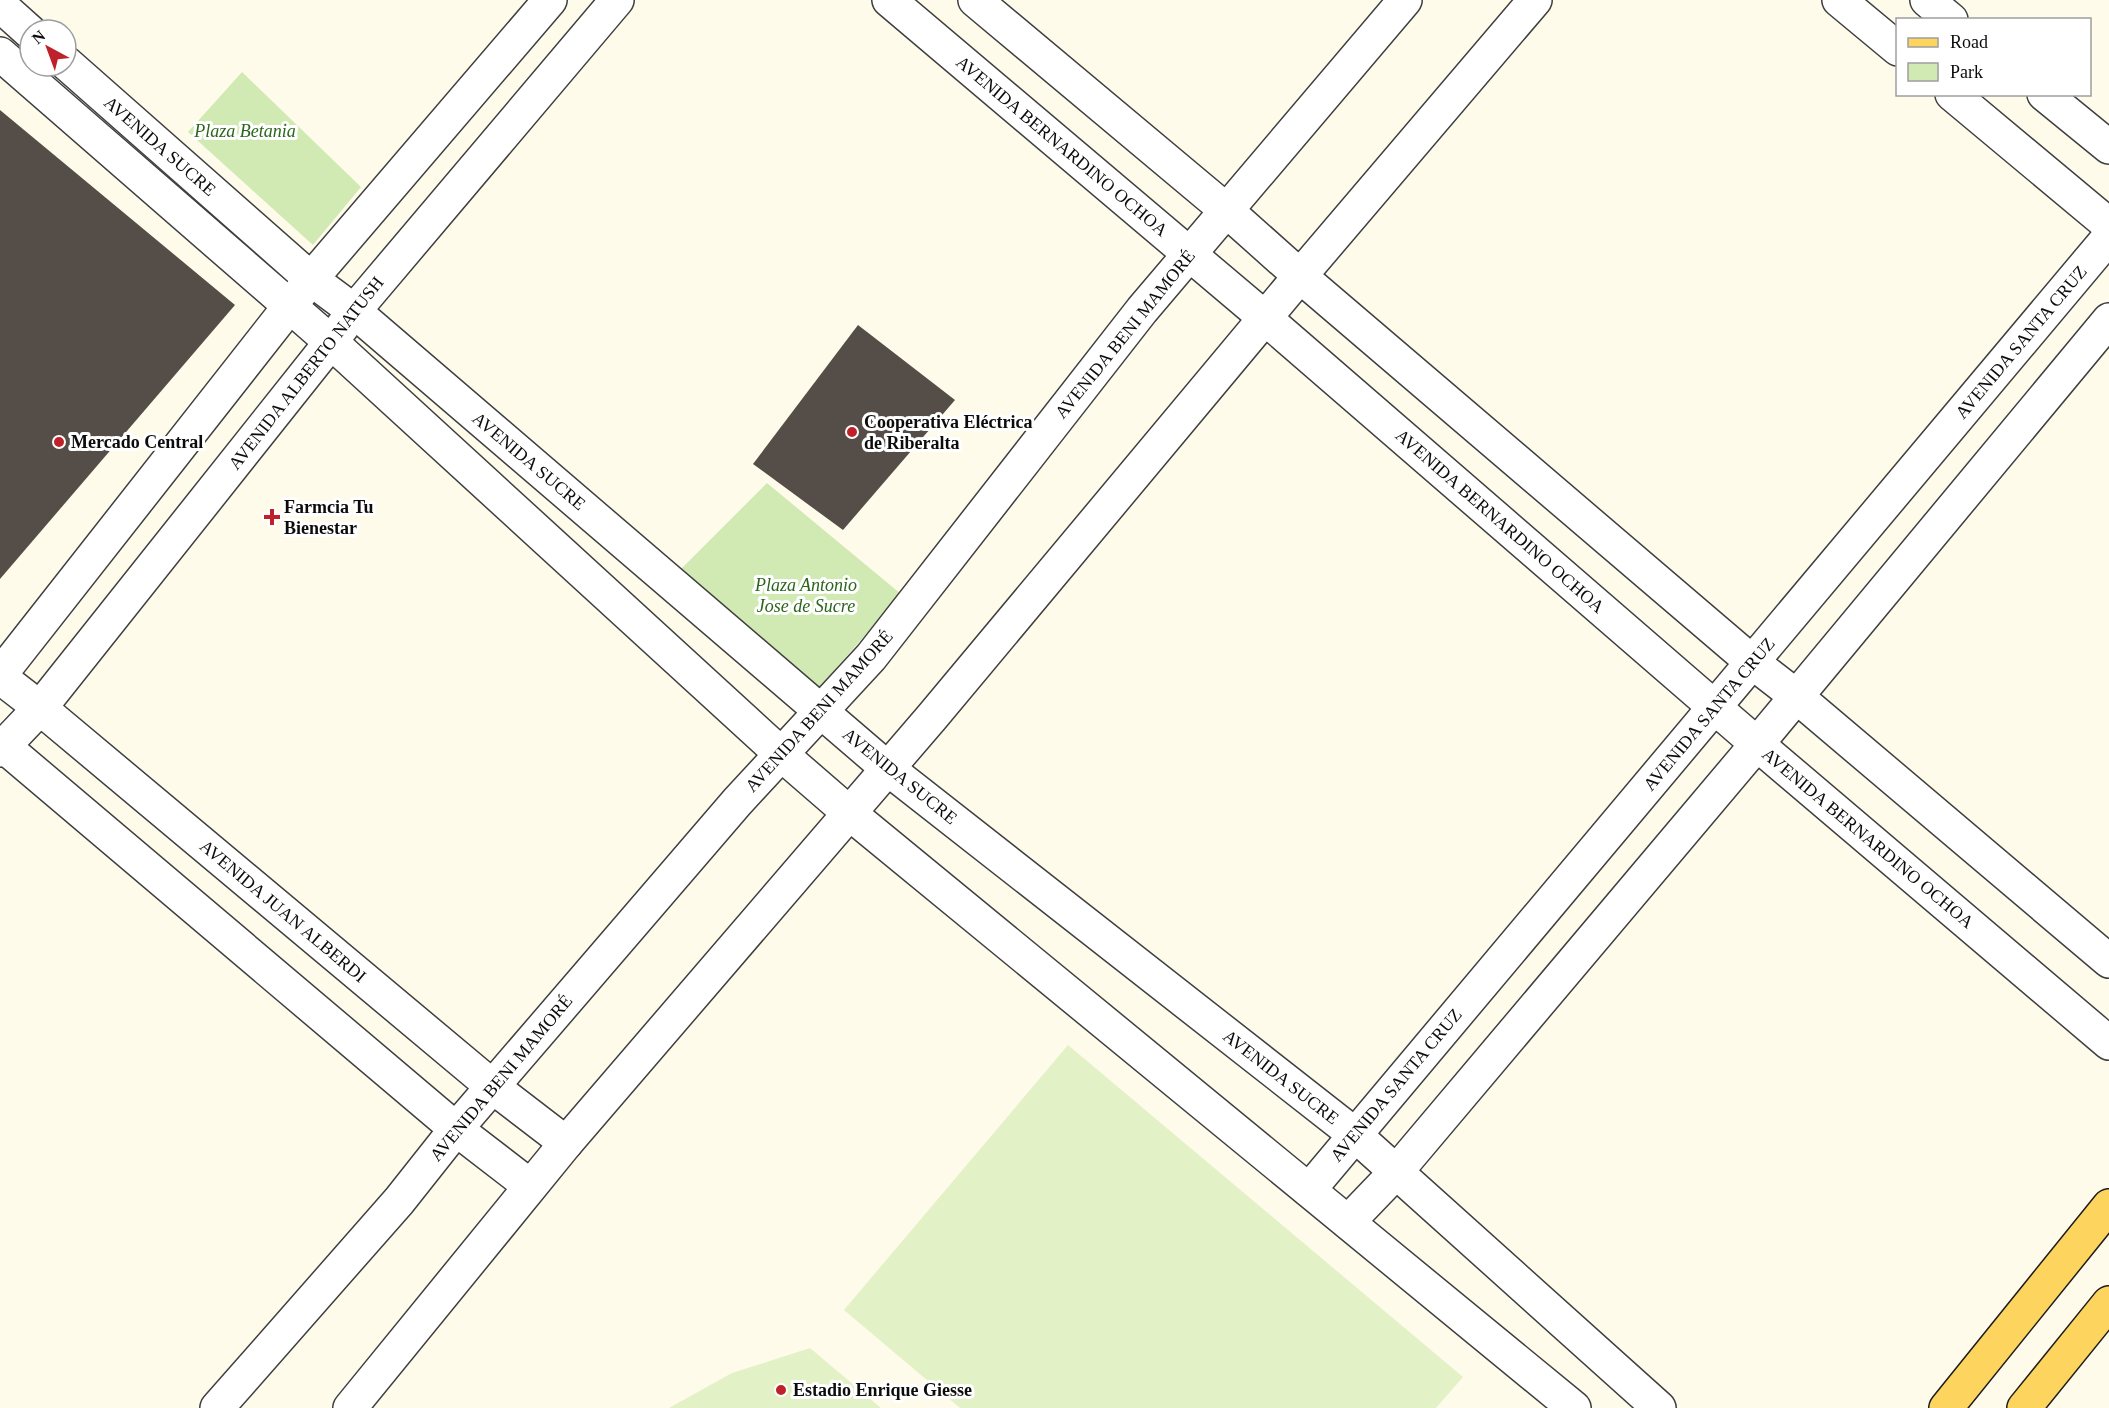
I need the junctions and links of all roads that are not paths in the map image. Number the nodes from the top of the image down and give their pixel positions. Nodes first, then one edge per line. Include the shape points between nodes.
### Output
1 (550, 0) edge
2 (617, 0) edge
3 (889, 0) edge
4 (975, 0) edge
5 (1405, 0) edge
6 (1535, 0) edge
7 (1839, 0) edge
8 (1927, 0) edge
9 (0, 5) edge
10 (1949, 18) edge
11 (18, 21) edge
12 (1896, 47) edge
13 (0, 54) edge
14 (78, 74) edge
15 (1954, 96) edge
16 (2046, 96) edge
17 (2109, 147) edge
18 (1226, 210) junction
19 (2109, 225) edge
20 (2109, 237) edge
21 (1189, 254) junction
22 (1300, 276) junction
23 (311, 279) junction
24 (291, 306) junction
25 (354, 311) junction
26 (1265, 318) junction
27 (2109, 320) edge
28 (332, 342) junction
29 (1752, 662) junction
30 (0, 676) edge
31 (1796, 696) junction
32 (1714, 707) junction
33 (40, 708) junction
34 (822, 711) junction
35 (1757, 744) junction
36 (1, 746) edge
37 (781, 754) junction
38 (887, 768) junction
39 (848, 812) junction
40 (2109, 961) edge
41 (2109, 1043) edge
42 (493, 1087) junction
43 (456, 1129) junction
44 (1354, 1134) junction
45 (566, 1143) junction
46 (1396, 1172) junction
47 (530, 1186) junction
48 (1309, 1190) junction
49 (2109, 1206) edge
50 (1348, 1222) junction
51 (2109, 1303) edge
52 (217, 1408) edge
53 (350, 1408) edge
54 (1574, 1408) edge
55 (1659, 1408) edge
56 (1946, 1408) edge
57 (2024, 1408) edge

1 - 23 street
2 - 25 street, AVENIDA ALBERTO NATUSH
3 - 21 street, AVENIDA BERNARDINO OCHOA
4 - 18 street
5 - 18 street, AVENIDA BENI MAMORÉ
6 - 22 street
7 - 12 street
8 - 10 street
9 - 11 street
13 - 24 street, AVENIDA SUCRE
14 - 23 street, AVENIDA SUCRE
15 - 19 street
16 - 17 street
18 - 21 street, AVENIDA BENI MAMORÉ
18 - 22 street
20 - 29 street, AVENIDA SANTA CRUZ
21 - 26 street, AVENIDA BERNARDINO OCHOA
21 - 34 street, AVENIDA BENI MAMORÉ via 871,657
22 - 26 street
22 - 29 street
23 - 24 street
23 - 25 street, AVENIDA SUCRE
24 - 28 street, AVENIDA SUCRE
24 - 30 street
25 - 28 street, AVENIDA ALBERTO NATUSH
25 - 34 street, AVENIDA SUCRE
26 - 32 street, AVENIDA BERNARDINO OCHOA
26 - 38 street
27 - 31 street
28 - 33 street, AVENIDA ALBERTO NATUSH
28 - 37 street, AVENIDA SUCRE
29 - 31 street
29 - 32 street, AVENIDA SANTA CRUZ
30 - 33 street, AVENIDA JUAN ALBERDI
31 - 35 street
31 - 40 street
32 - 35 street, AVENIDA BERNARDINO OCHOA
32 - 44 street, AVENIDA SANTA CRUZ
33 - 36 street, AVENIDA ALBERTO NATUSH
33 - 42 street, AVENIDA JUAN ALBERDI
34 - 37 street, AVENIDA BENI MAMORÉ
34 - 38 street, AVENIDA SUCRE
35 - 41 street, AVENIDA BERNARDINO OCHOA
35 - 46 street
36 - 43 street
37 - 39 street, AVENIDA SUCRE
37 - 42 street, AVENIDA BENI MAMORÉ
38 - 39 street
38 - 44 street, AVENIDA SUCRE
39 - 45 street
39 - 48 street, AVENIDA SUCRE
42 - 43 street, AVENIDA BENI MAMORÉ
42 - 45 street, AVENIDA JUAN ALBERDI
43 - 47 street
43 - 52 street, AVENIDA BENI MAMORÉ via 399,1201
44 - 46 street, AVENIDA SUCRE
44 - 48 street, AVENIDA SANTA CRUZ
45 - 47 street
46 - 50 street
46 - 55 street, AVENIDA SUCRE
47 - 53 street
48 - 50 street, AVENIDA SUCRE
49 - 56 main road
50 - 54 street, AVENIDA SUCRE
51 - 57 main road

